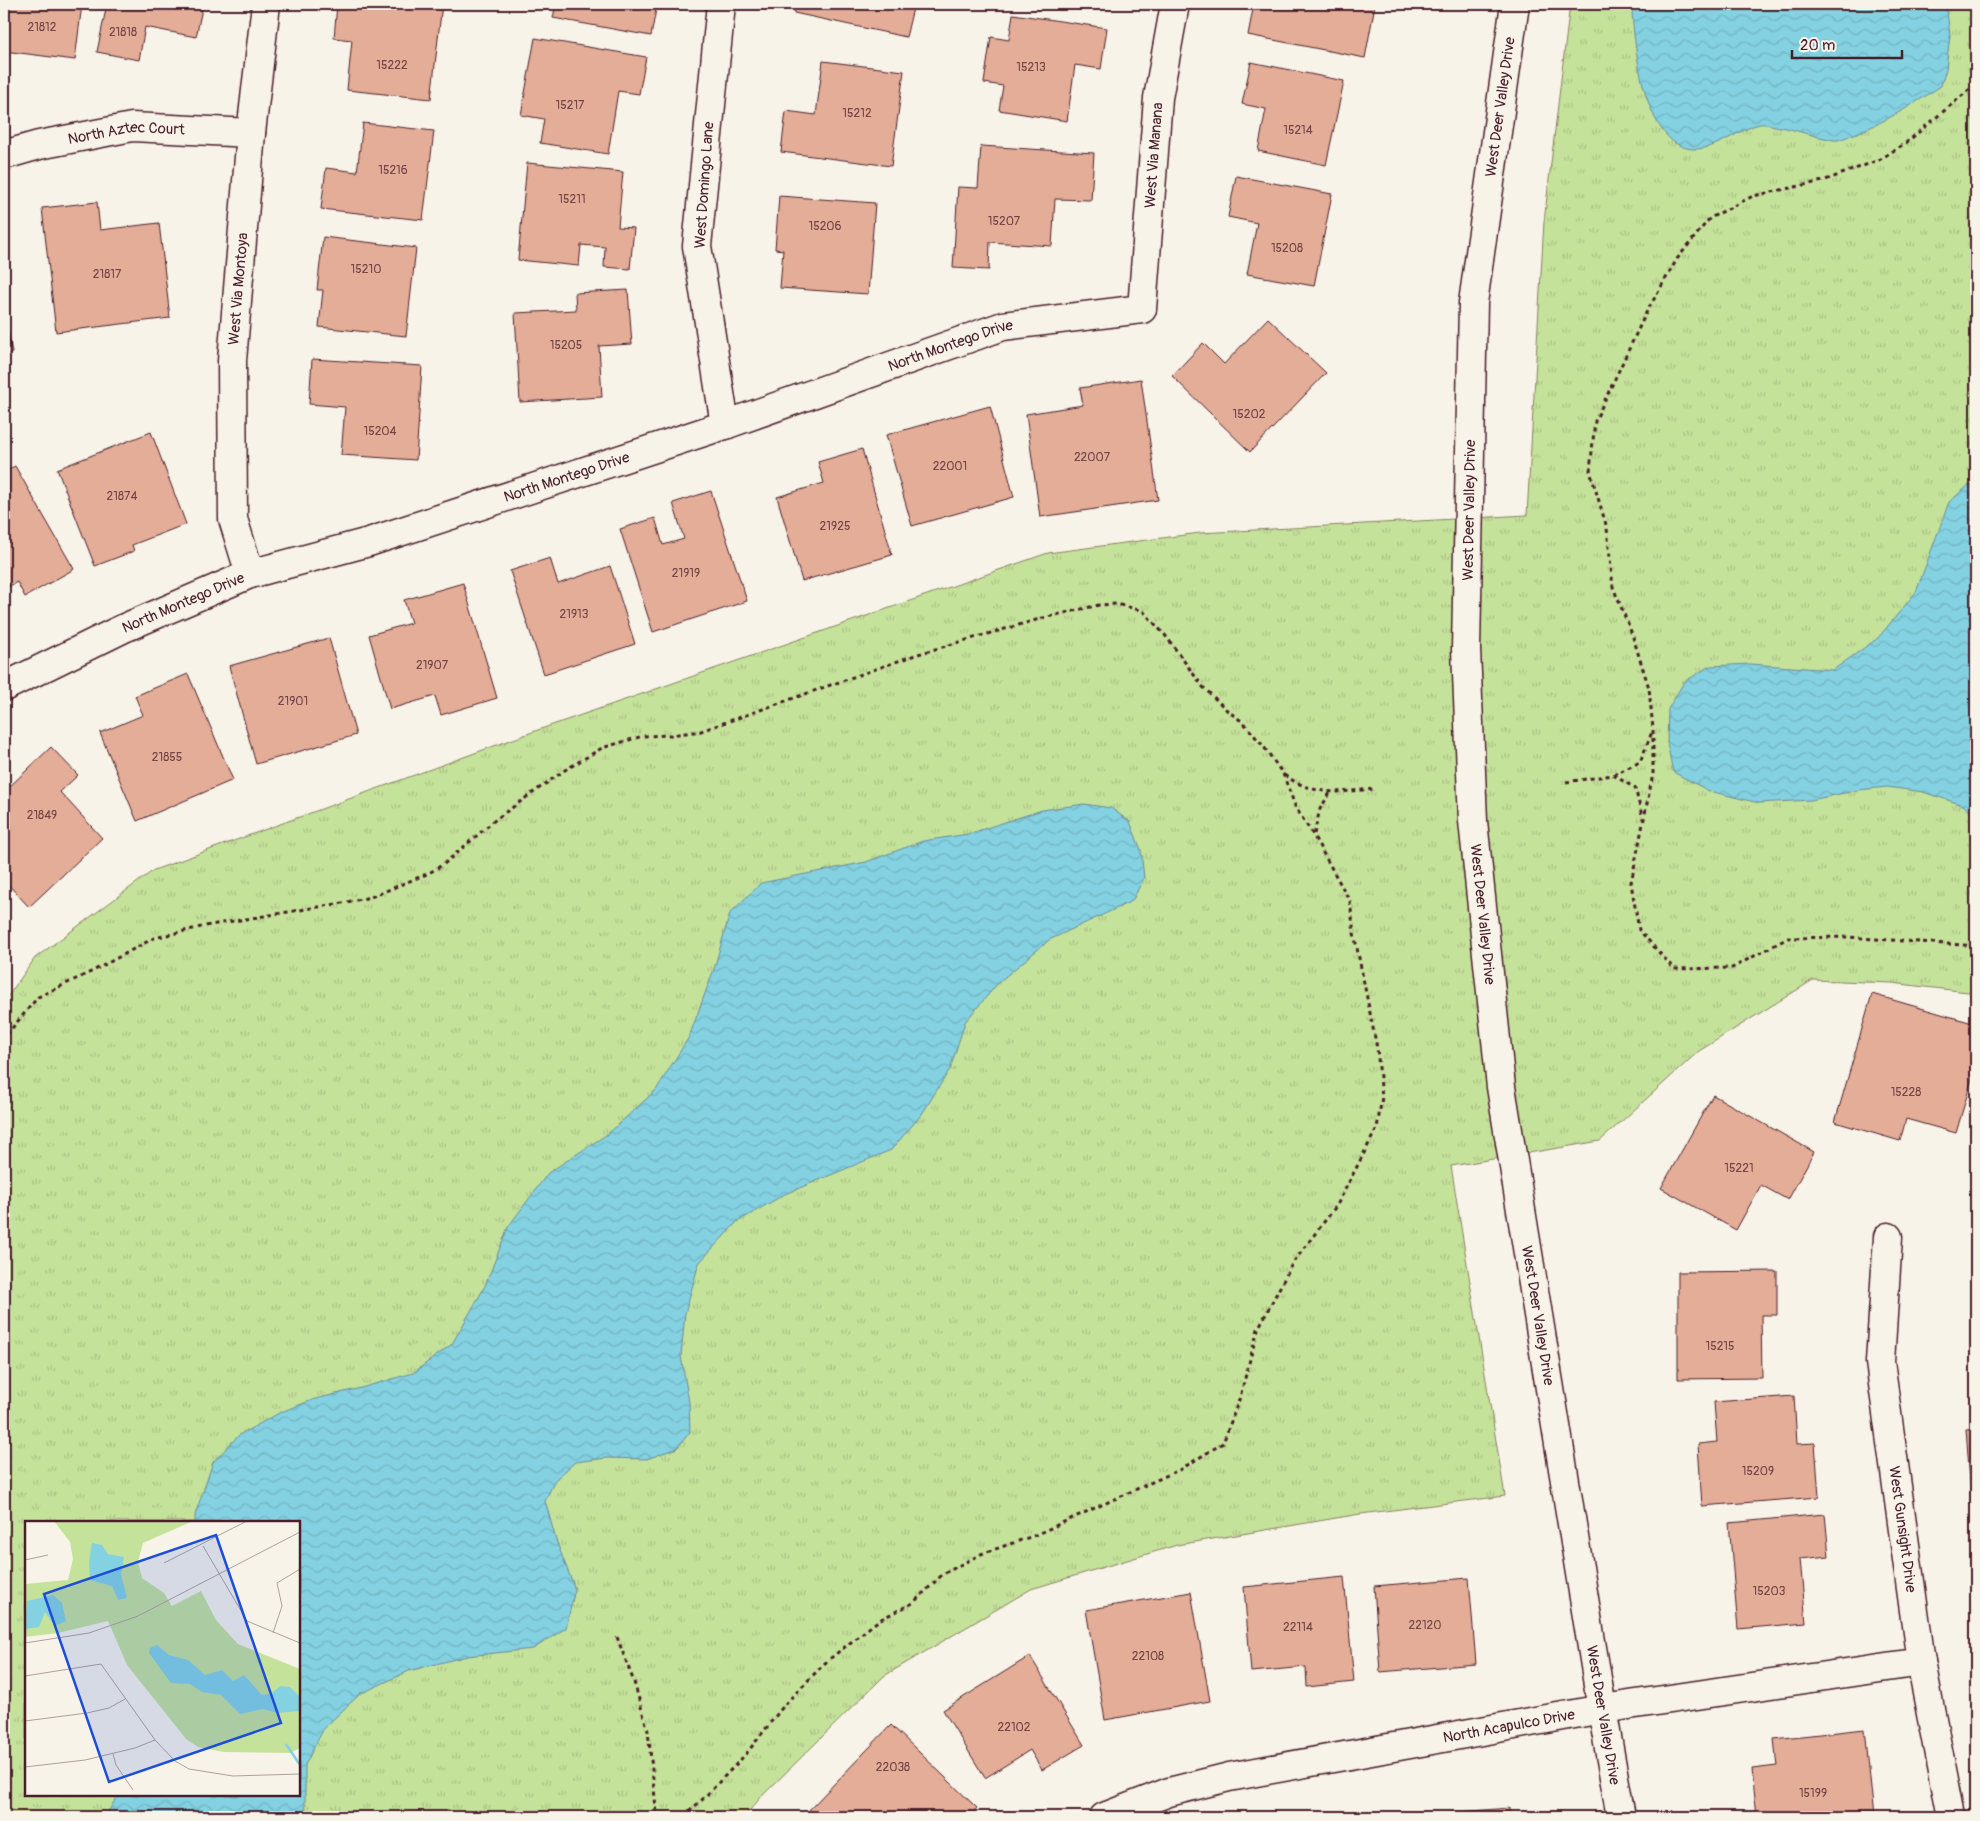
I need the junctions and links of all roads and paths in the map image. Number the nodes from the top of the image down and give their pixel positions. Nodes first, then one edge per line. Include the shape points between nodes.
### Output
1 (266, 4) edge
2 (721, 4) edge
3 (1175, 4) edge
4 (1515, 4) edge
5 (1976, 84) edge
6 (251, 132) junction
7 (4, 155) edge
8 (1142, 309) joint
9 (725, 425) junction
10 (250, 574) junction
11 (4, 687) edge
12 (1653, 729) junction
13 (1283, 774) junction
14 (1613, 775) junction
15 (1566, 782) dead end
16 (1374, 789) dead end
17 (1330, 793) junction
18 (1644, 822) junction
19 (1313, 835) junction
20 (1976, 946) edge
21 (4, 1042) edge
22 (1888, 1237) dead end
23 (617, 1637) dead end
24 (1921, 1662) junction
25 (1602, 1709) junction
26 (657, 1817) edge
27 (680, 1817) edge
28 (1104, 1817) edge
29 (1621, 1817) edge
30 (1951, 1817) edge

1 - 6 street, West Via Montoya
2 - 9 street, West Domingo Lane via 697,246
3 - 8 street, West Via Manana via 1158,98
4 - 25 street, West Deer Valley Drive via 1473,303 1466,649 1473,822 1501,1087
5 - 12 path via 1907,142 1879,160 1823,180 1754,196 1710,218 1677,259 1646,313 1595,421 1590,471 1607,528 1613,586 1649,688
6 - 7 street, North Aztec Court via 132,127 39,144
6 - 10 street, West Via Montoya via 232,361 233,519
8 - 9 street, North Montego Drive via 1003,326
9 - 10 street, North Montego Drive via 369,542
10 - 11 street, North Montego Drive via 122,629
12 - 14 path via 1640,762
12 - 18 path via 1652,774
13 - 17 path via 1304,787
13 - 19 path via 1296,808
13 - 21 path via 1244,722 1203,687 1151,618 1134,608 1117,604 1099,605 918,654 701,731 643,736 602,748 496,819 429,873 361,899 154,938 38,997
14 - 15 path
14 - 18 path via 1635,788
16 - 17 path
17 - 19 path via 1320,809
18 - 20 path via 1631,883 1639,930 1674,969 1732,968 1788,938 1847,937
19 - 27 path via 1350,901 1377,1048 1382,1097 1377,1128 1337,1205 1292,1264 1258,1330 1240,1398 1223,1443 1181,1469 1033,1536 982,1554 943,1574 913,1602 879,1620 827,1661 785,1704 746,1754 700,1802
22 - 24 street, West Gunsight Drive via 1880,1362
23 - 26 path via 648,1731
24 - 25 street, North Acapulco Drive
24 - 30 street, West Gunsight Drive
25 - 28 street, North Acapulco Drive via 1229,1777 1169,1792
25 - 29 street, West Deer Valley Drive

